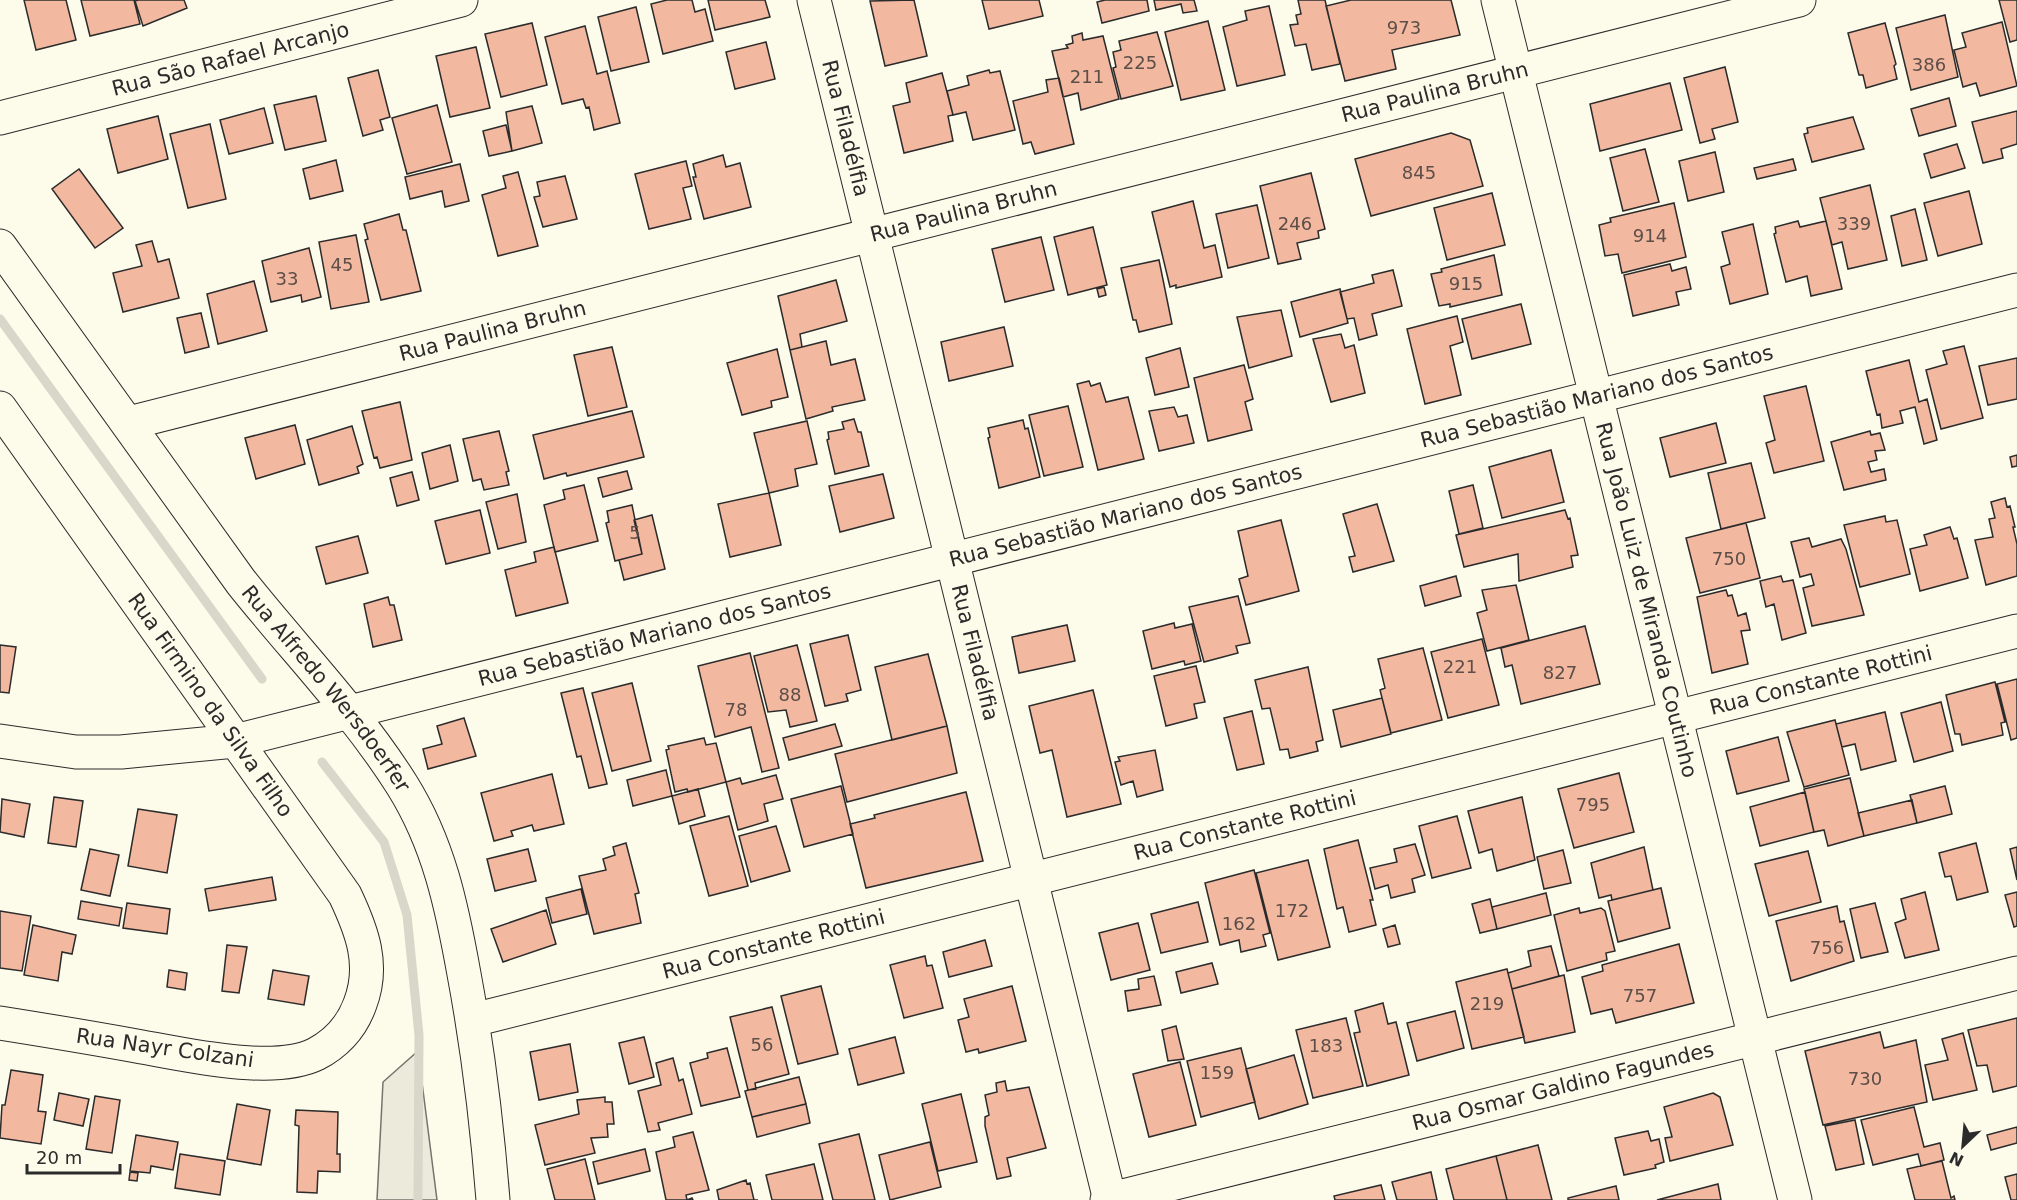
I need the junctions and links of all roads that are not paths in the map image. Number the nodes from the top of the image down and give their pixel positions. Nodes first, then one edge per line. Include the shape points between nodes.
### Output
1 (461, 0) edge
2 (814, 0) edge
3 (1498, 0) edge
4 (1799, 0) edge
5 (1515, 72) junction
6 (0, 118) edge
7 (872, 234) junction
8 (0, 246) edge
9 (2017, 290) edge
10 (1595, 396) junction
11 (0, 408) edge
12 (129, 423) junction
13 (952, 559) junction
14 (2017, 631) edge
15 (351, 711) junction
16 (1675, 717) junction
17 (0, 741) edge
18 (236, 741) junction
19 (1031, 879) junction
20 (2017, 973) edge
21 (473, 1020) junction
22 (354, 1022) joint
23 (0, 1023) edge
24 (1755, 1039) junction
25 (493, 1200) edge
26 (1109, 1200) edge
27 (1795, 1200) edge

1 - 6 street, Rua São Rafael Arcanjo
2 - 7 street, Rua Filadélfia
3 - 5 street, Rua João Luiz de Miranda Coutinho
4 - 5 street, Rua Paulina Bruhn
5 - 7 street, Rua Paulina Bruhn
5 - 10 street, Rua João Luiz de Miranda Coutinho
7 - 12 street, Rua Paulina Bruhn
7 - 13 street, Rua Filadélfia
8 - 12 street, Rua Alfredo Wersdoerfer
9 - 10 street, Rua Sebastião Mariano dos Santos
10 - 13 street, Rua Sebastião Mariano dos Santos
10 - 16 street, Rua João Luiz de Miranda Coutinho
11 - 18 street, Rua Firmino da Silva Filho
12 - 15 street, Rua Alfredo Wersdoerfer via 241,582
13 - 15 street, Rua Sebastião Mariano dos Santos
13 - 19 street, Rua Filadélfia
14 - 16 street, Rua Constante Rottini
15 - 18 street, Rua Sebastião Mariano dos Santos
15 - 21 street, Rua Alfredo Wersdoerfer via 403,786 436,850 448,891
16 - 19 street, Rua Constante Rottini
16 - 24 street, Rua João Luiz de Miranda Coutinho
17 - 18 street, Rua Sebastião Mariano dos Santos via 76,752 121,752
18 - 22 street, Rua Firmino da Silva Filho via 345,896 358,922 366,946 368,971
19 - 21 street, Rua Constante Rottini
19 - 26 street, Rua Filadélfia
20 - 24 street, Rua Osmar Galdino Fagundes
21 - 25 street, Rua Alfredo Wersdoerfer
22 - 23 street, Rua Nayr Colzani via 315,1055 252,1062
24 - 26 street, Rua Osmar Galdino Fagundes
24 - 27 street, Rua João Luiz de Miranda Coutinho

